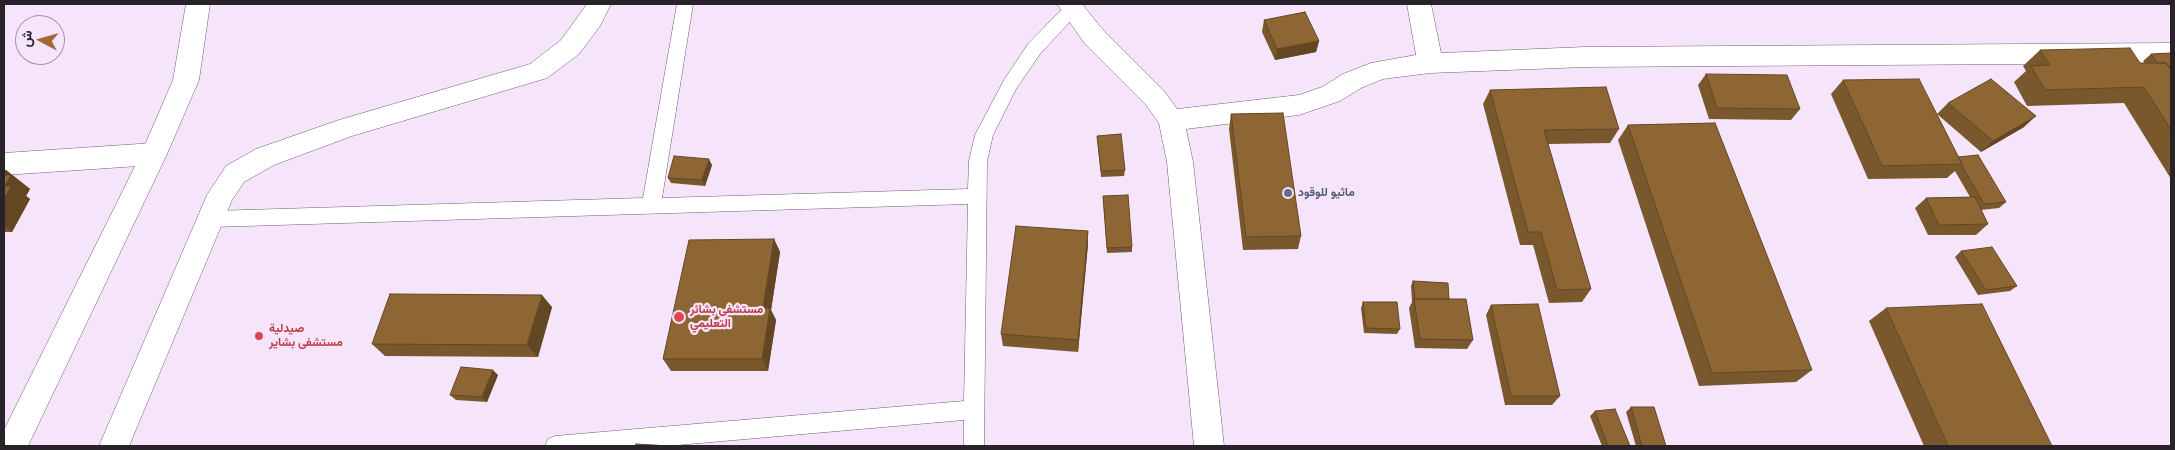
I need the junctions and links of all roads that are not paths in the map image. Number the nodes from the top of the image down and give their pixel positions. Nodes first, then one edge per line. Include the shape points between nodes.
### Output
1 (198, 4) edge
2 (599, 4) edge
3 (685, 4) edge
4 (1419, 4) edge
5 (1070, 6) edge
6 (2171, 54) edge
7 (1430, 63) junction
8 (1171, 120) junction
9 (154, 154) junction
10 (4, 164) edge
11 (977, 196) junction
12 (651, 206) junction
13 (212, 219) junction
14 (974, 410) junction
15 (12, 446) edge
16 (114, 446) edge
17 (555, 446) edge
18 (974, 446) edge
19 (1209, 446) edge

1 - 9 street via 186,80
2 - 13 street via 570,47 538,71 348,126 265,157 235,174
3 - 12 lane
4 - 7 street
5 - 8 street via 1094,37 1155,98
5 - 11 lane via 1034,50 993,114 978,162
6 - 7 street via 1585,57
7 - 8 street via 1380,70 1299,106
8 - 19 street via 1180,162
9 - 10 street
9 - 15 street
11 - 12 lane
11 - 14 lane
12 - 13 lane
13 - 16 street
14 - 17 lane
14 - 18 lane

